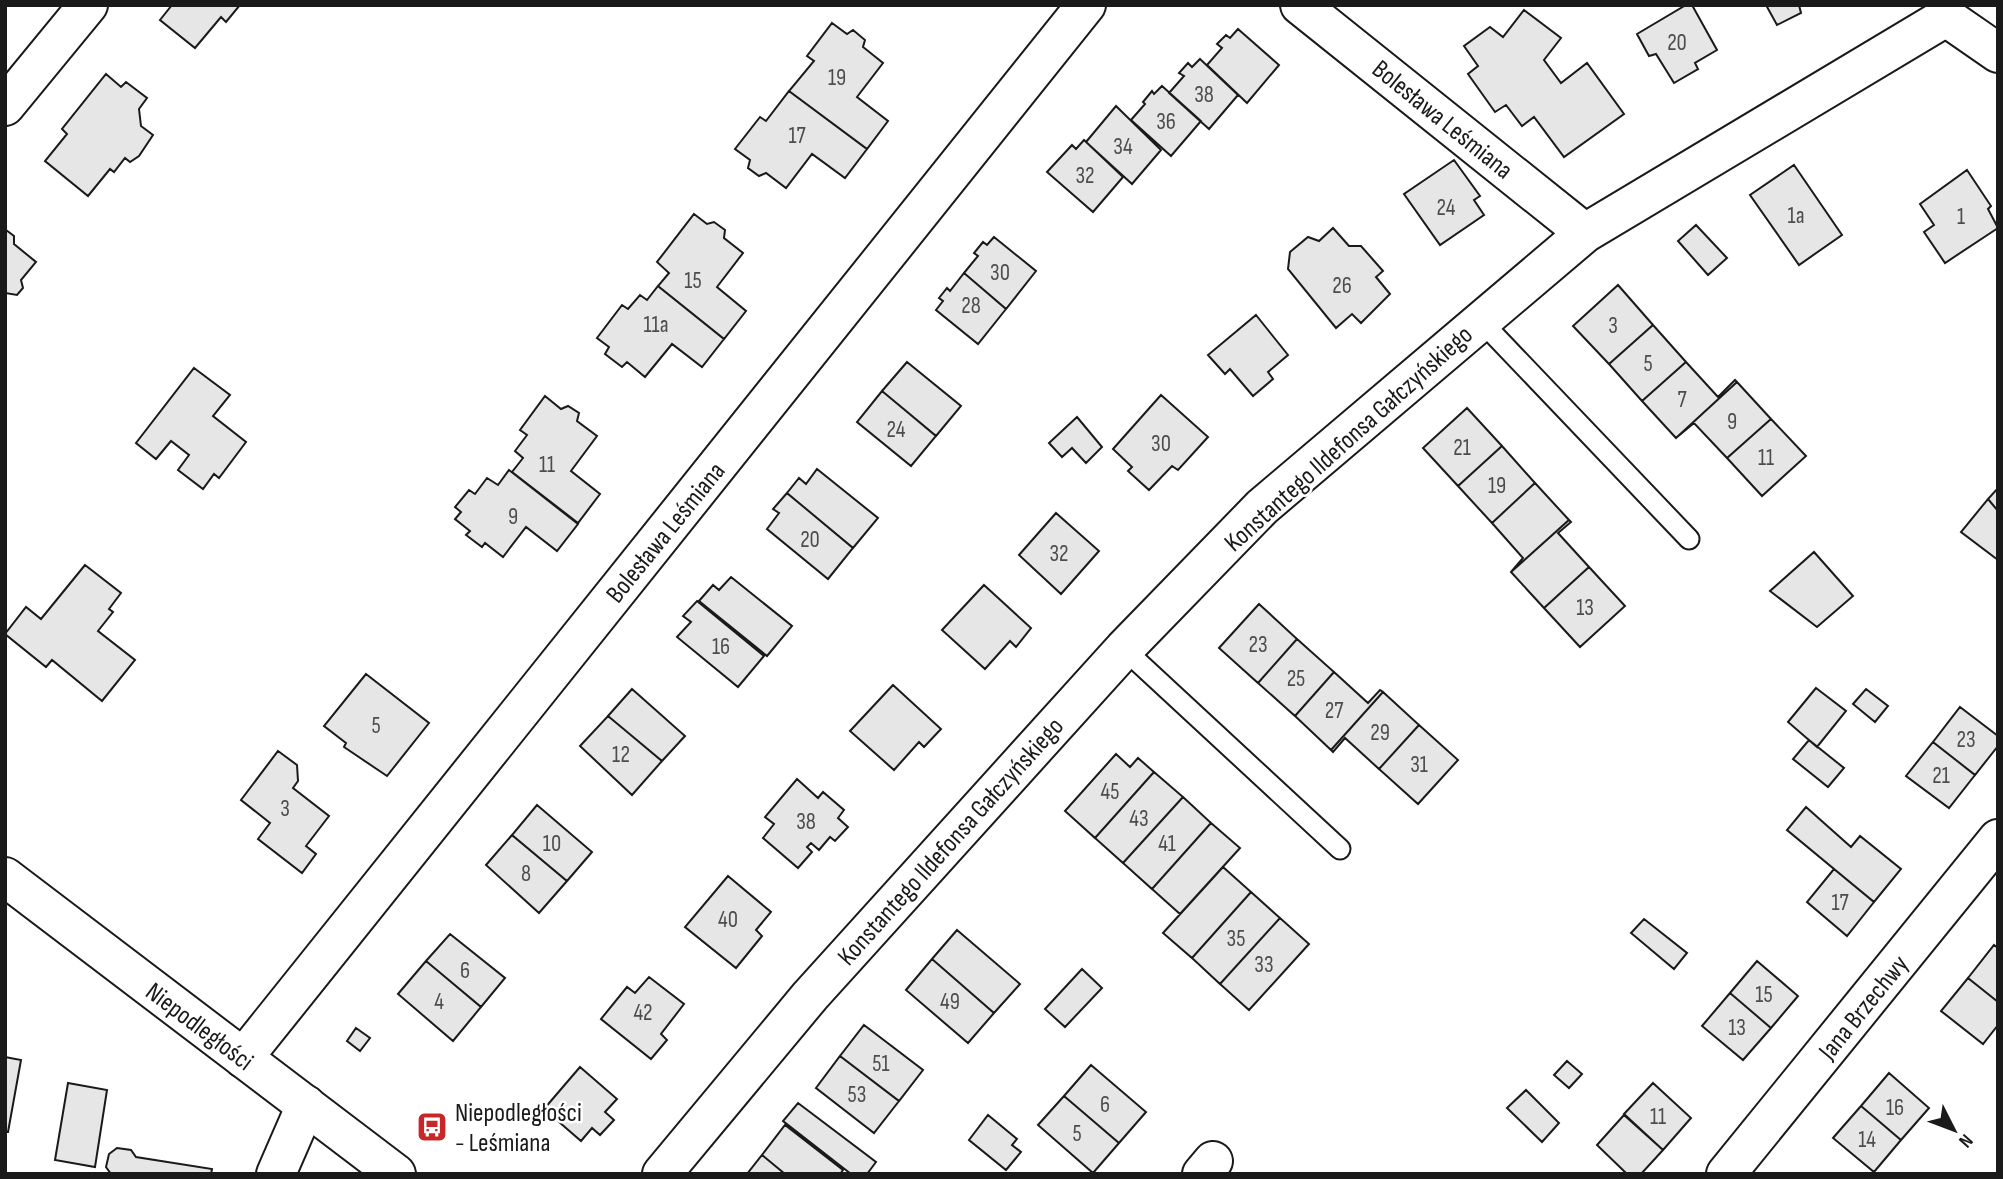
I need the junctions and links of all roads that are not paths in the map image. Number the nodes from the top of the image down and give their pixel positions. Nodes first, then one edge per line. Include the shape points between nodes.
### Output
1 (88, 5) edge
2 (1086, 5) edge
3 (1300, 5) edge
4 (1998, 53) edge
5 (5, 106) edge
6 (1585, 233) junction
7 (1480, 320) junction
8 (1689, 539) dead end
9 (1124, 649) junction
10 (1998, 839) edge
11 (1340, 849) dead end
12 (5, 877) edge
13 (243, 1058) junction
14 (306, 1105) junction
15 (276, 1174) edge
16 (396, 1174) edge
17 (662, 1174) edge
18 (1726, 1174) edge

1 - 5 street
2 - 13 street, Bolesława Leśmiana
3 - 6 street, Bolesława Leśmiana
4 - 6 street, Konstantego Ildefonsa Gałczyńskiego via 1947,17
6 - 7 street, Konstantego Ildefonsa Gałczyńskiego
7 - 8 lane
7 - 9 street, Konstantego Ildefonsa Gałczyńskiego via 1262,507
9 - 11 lane
9 - 17 street, Konstantego Ildefonsa Gałczyńskiego via 810,996
10 - 18 street, Jana Brzechwy
12 - 13 street, Niepodległości
13 - 14 street, Niepodległości
14 - 15 street
14 - 16 street, Niepodległości

